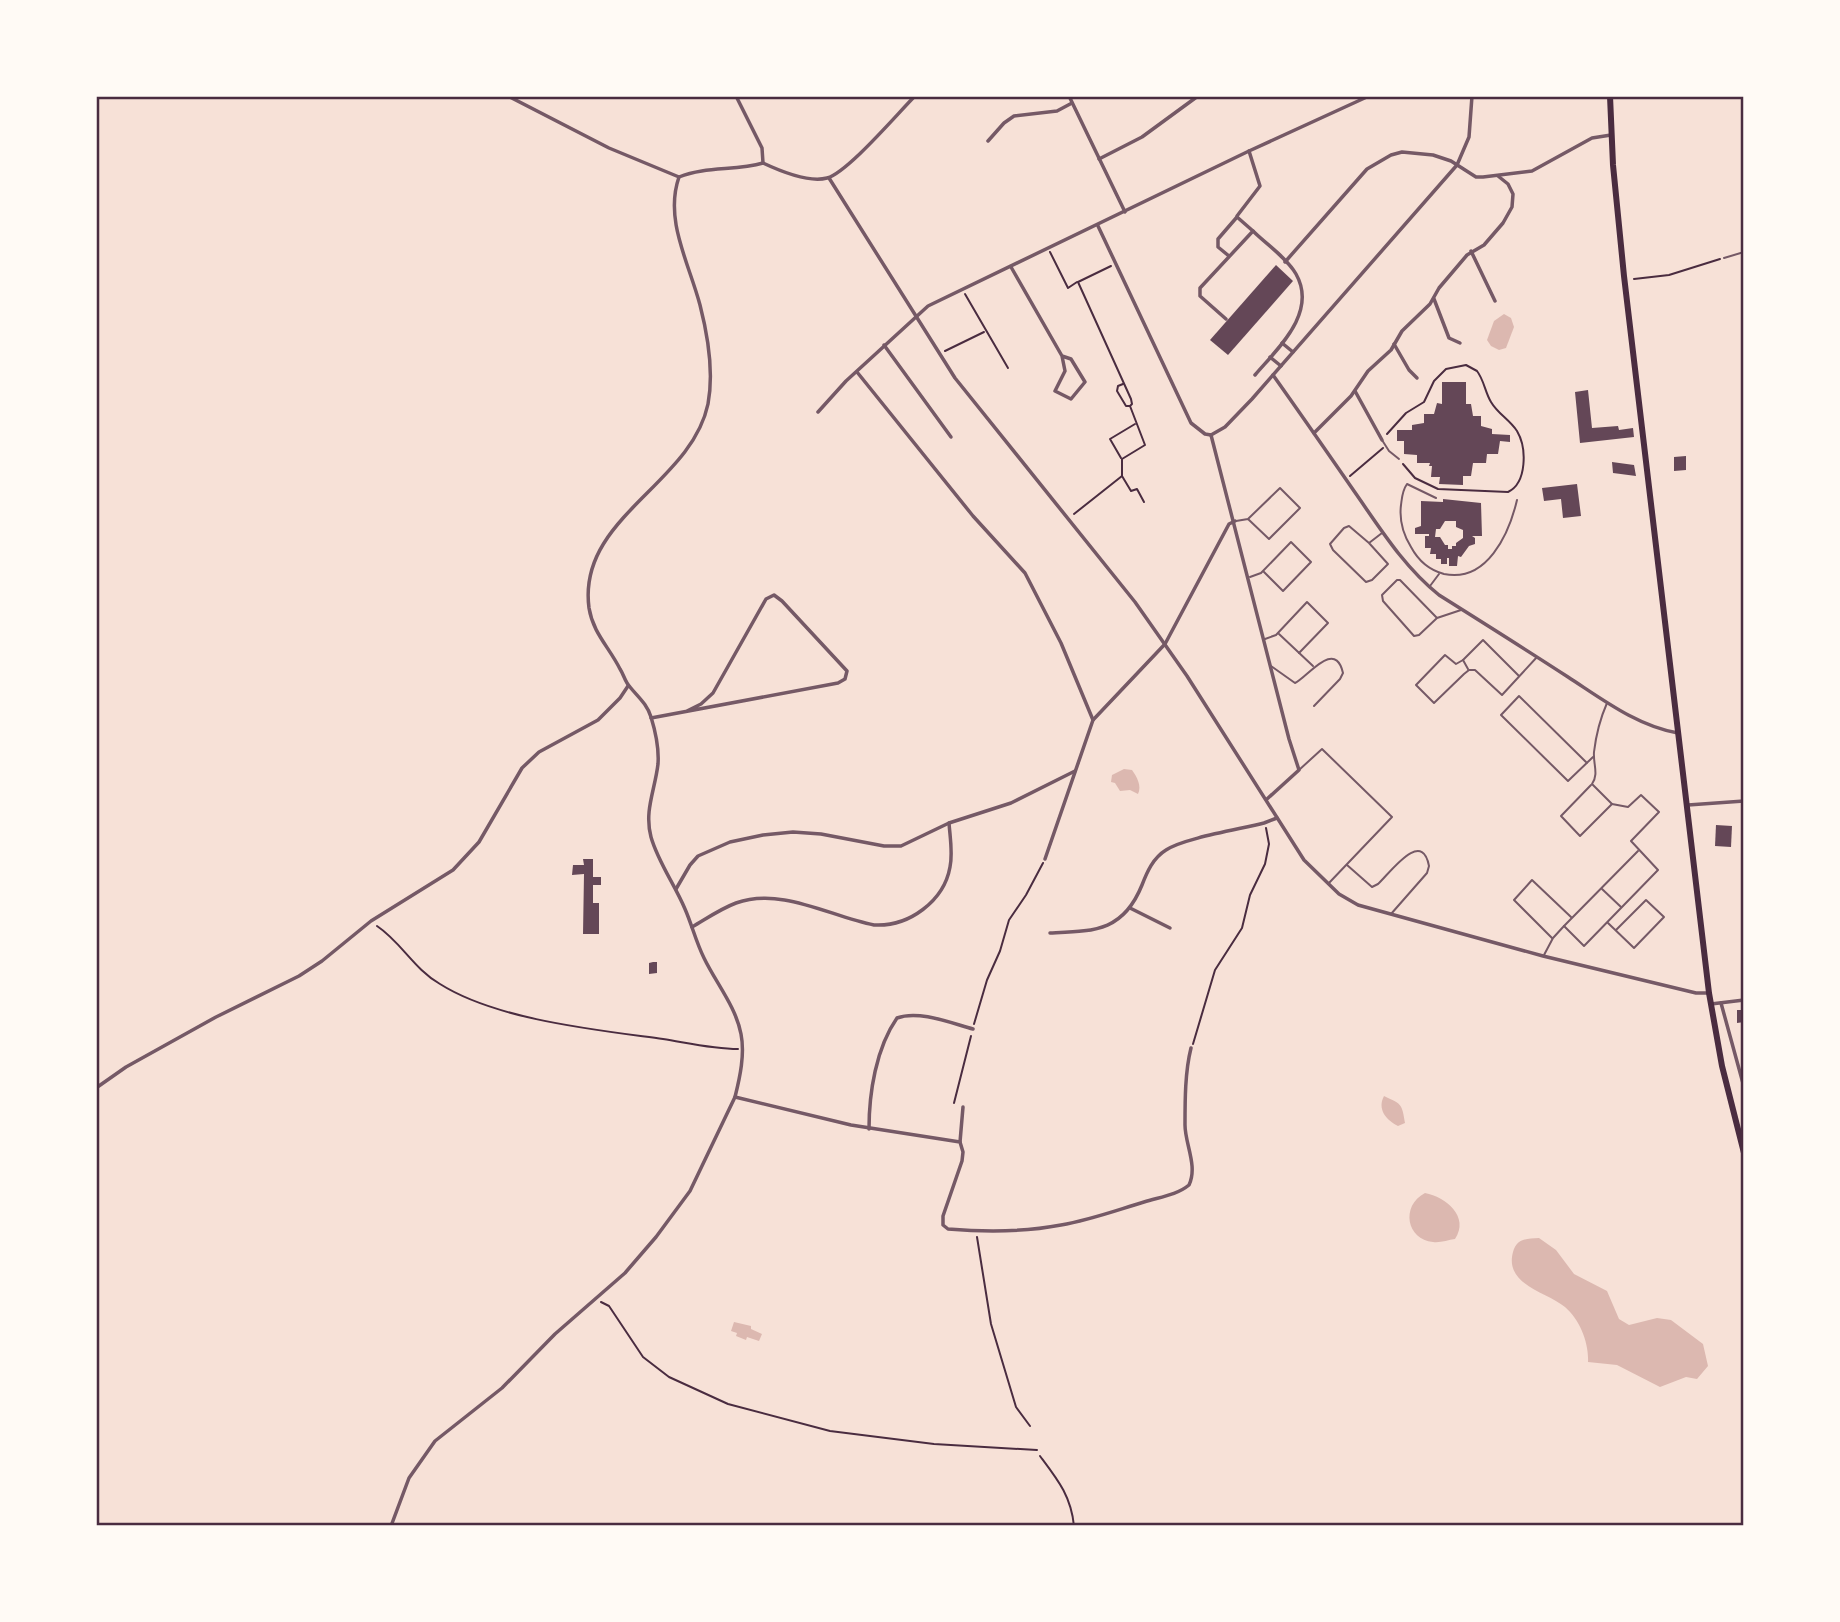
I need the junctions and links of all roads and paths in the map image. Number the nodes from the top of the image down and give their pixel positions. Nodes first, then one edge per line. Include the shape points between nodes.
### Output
1 (508, 96) edge
2 (736, 96) edge
3 (915, 96) edge
4 (1069, 96) edge
5 (1198, 96) edge
6 (1369, 96) edge
7 (1472, 96) edge
8 (1610, 96) edge
9 (1072, 103) junction
10 (1611, 135) junction
11 (988, 141) dead end
12 (1249, 151) junction
13 (1099, 159) junction
14 (763, 163) junction
15 (1457, 165) junction
16 (1496, 176) junction
17 (679, 177) junction
18 (829, 178) junction
19 (1125, 212) junction
20 (1237, 217) junction
21 (1098, 226) junction
22 (1252, 231) junction
23 (1049, 249) junction
24 (1471, 251) junction
25 (1744, 252) edge
26 (1229, 256) junction
27 (1724, 258) joint
28 (1285, 262) junction
29 (1115, 264) junction
30 (1011, 267) junction
31 (1625, 280) junction
32 (1078, 282) junction
33 (963, 290) junction
34 (1434, 297) junction
35 (1494, 301) dead end
36 (915, 315) junction
37 (1226, 319) dead end
38 (985, 331) junction
39 (1282, 343) junction
40 (1460, 343) dead end
41 (1394, 344) junction
42 (884, 345) junction
43 (1293, 352) junction
44 (939, 354) junction
45 (1062, 356) junction
46 (1270, 357) junction
47 (1281, 366) junction
48 (1008, 368) dead end
49 (857, 372) junction
50 (1255, 375) dead end
51 (1273, 375) junction
52 (1417, 378) joint
53 (1124, 384) junction
54 (1432, 384) junction
55 (1355, 391) junction
56 (1130, 406) junction
57 (818, 412) dead end
58 (1135, 424) junction
59 (1314, 433) junction
60 (1211, 435) junction
61 (951, 438) dead end
62 (1382, 440) junction
63 (1385, 446) junction
64 (1122, 459) junction
65 (1399, 459) joint
66 (1122, 476) junction
67 (1346, 479) junction
68 (1436, 498) dead end
69 (1517, 500) dead end
70 (1144, 502) dead end
71 (1068, 519) junction
72 (1248, 519) junction
73 (1234, 521) junction
74 (1383, 533) junction
75 (1369, 543) junction
76 (1263, 571) junction
77 (1439, 573) junction
78 (1249, 578) junction
79 (1430, 587) junction
80 (1462, 610) junction
81 (1437, 618) junction
82 (1278, 633) junction
83 (1264, 639) junction
84 (1165, 644) junction
85 (1299, 653) junction
86 (1537, 657) junction
87 (1463, 660) junction
88 (1271, 666) junction
89 (1313, 667) junction
90 (1469, 670) junction
91 (1520, 677) junction
92 (628, 686) junction
93 (1607, 702) junction
94 (1314, 706) dead end
95 (687, 711) junction
96 (651, 718) junction
97 (1093, 720) junction
98 (1678, 733) junction
99 (1594, 757) junction
100 (1587, 763) junction
101 (1299, 770) junction
102 (1075, 771) junction
103 (1592, 785) junction
104 (1266, 800) junction
105 (1744, 801) edge
106 (1612, 804) junction
107 (1686, 805) junction
108 (1277, 818) junction
109 (949, 823) junction
110 (1264, 823) junction
111 (1638, 850) junction
112 (1045, 859) joint
113 (1347, 865) junction
114 (1328, 885) junction
115 (1602, 888) junction
116 (676, 890) junction
117 (1130, 908) junction
118 (1621, 908) junction
119 (1391, 915) junction
120 (1572, 918) junction
121 (371, 921) junction
122 (1608, 923) junction
123 (1564, 926) junction
124 (692, 928) junction
125 (1170, 928) dead end
126 (1616, 930) junction
127 (1050, 933) dead end
128 (1553, 939) junction
129 (1543, 956) junction
130 (1709, 993) junction
131 (1744, 1000) edge
132 (1721, 1003) junction
133 (1710, 1004) junction
134 (973, 1029) junction
135 (743, 1048) junction
136 (1191, 1048) joint
137 (1744, 1087) edge
138 (96, 1088) edge
139 (735, 1097) junction
140 (954, 1103) dead end
141 (963, 1107) dead end
142 (869, 1129) junction
143 (960, 1142) junction
144 (1744, 1153) edge
145 (977, 1231) junction
146 (586, 1305) junction
147 (1030, 1426) dead end
148 (1037, 1450) dead end
149 (1040, 1456) dead end
150 (391, 1526) edge
151 (1074, 1526) edge

1 - 17 street via 609,148
2 - 14 street via 762,148
3 - 18 street via 862,152
4 - 9 street
5 - 13 street via 1142,137
6 - 12 street
7 - 15 street via 1469,137
8 - 10 main road
9 - 11 street via 1057,111 1014,116
9 - 13 street
10 - 16 street via 1592,138 1532,171
10 - 31 main road
12 - 19 street
12 - 20 street via 1260,186
13 - 19 street
14 - 17 street
14 - 18 street via 812,178
15 - 16 street via 1476,177
15 - 28 street via 1417,152 1379,161
15 - 43 street
16 - 24 street via 1511,189 1512,208 1487,242
17 - 92 street via 674,195 676,226 707,338 709,394 702,424 686,451 620,522 591,572 593,622
18 - 36 street
19 - 21 street
20 - 22 street
20 - 26 street via 1218,239 1218,247
21 - 23 street
21 - 29 street
22 - 26 street
22 - 28 street
23 - 30 street
23 - 32 path via 1068,288
24 - 34 street
24 - 35 street
25 - 27 lane
26 - 37 street via 1199,292
27 - 31 path via 1668,275
28 - 39 street via 1299,281 1301,304
29 - 32 path
29 - 60 street via 1191,423
30 - 33 street
30 - 45 street
31 - 98 main road
32 - 53 path
33 - 36 street
33 - 38 path
34 - 40 street via 1449,338
34 - 41 street
36 - 42 street
36 - 44 street
38 - 44 path
38 - 48 path
39 - 43 street
39 - 46 street
41 - 52 street
41 - 55 street
42 - 49 street
42 - 61 street
43 - 47 street
44 - 71 street
45 - 45 street via 1071,359 1085,382 1071,399 1055,391 1065,371
46 - 47 street
46 - 50 street
47 - 51 street
49 - 57 street
49 - 97 street via 1025,573 1058,636
51 - 59 street
51 - 60 street via 1225,427
52 - 54 path
53 - 56 path
53 - 56 path via 1116,388
54 - 62 path via 1423,402 1406,412
54 - 65 path via 1446,369 1466,365 1477,371 1490,402 1520,439 1520,480 1508,492 1443,490 1415,478
55 - 59 street
55 - 62 street
56 - 58 path
58 - 64 path via 1144,445
58 - 64 path via 1110,439
59 - 67 street
60 - 73 street
62 - 63 lane
63 - 65 lane
63 - 67 path
64 - 66 path
66 - 70 path via 1131,491 1138,489
66 - 71 path
67 - 74 street
68 - 77 lane via 1406,484 1400,516 1417,556
69 - 77 lane via 1508,530 1487,560 1470,572
71 - 84 street
72 - 72 lane via 1269,539 1300,508 1280,488
72 - 73 lane
73 - 78 street
73 - 84 street
74 - 75 lane
74 - 79 street via 1408,568
75 - 75 lane via 1349,526 1330,544 1366,582 1388,564
76 - 76 lane via 1291,542 1311,562 1283,590
76 - 78 lane
77 - 79 lane
78 - 83 street
79 - 80 street
80 - 81 lane
80 - 86 street
81 - 81 lane via 1415,636 1382,595 1400,580
82 - 83 lane
82 - 85 lane
82 - 85 lane via 1307,602 1328,623
83 - 88 street
84 - 97 street
84 - 104 street
85 - 89 lane
86 - 91 lane
86 - 93 street
87 - 90 lane
87 - 90 lane via 1456,664 1445,656 1416,685 1434,703
87 - 91 lane via 1483,640
88 - 89 lane via 1295,683
88 - 101 street
89 - 94 lane via 1332,659 1343,673
90 - 91 lane via 1479,673 1502,695
92 - 96 street via 642,699
92 - 121 street via 610,711 539,752 522,768 479,842 453,870
93 - 98 street via 1660,730
93 - 99 lane
95 - 95 street via 838,682 845,679 846,671 774,595 766,599 713,693
95 - 96 street
96 - 116 street via 658,762 649,805 650,828
97 - 102 street
98 - 107 main road
99 - 100 lane
99 - 103 lane
100 - 100 lane via 1519,696 1501,715 1568,781
101 - 104 street
101 - 113 lane via 1322,749 1392,817
102 - 109 street via 1011,803
102 - 112 street
103 - 106 lane
103 - 106 lane via 1561,817 1580,836
104 - 108 street
105 - 107 street
106 - 111 lane via 1628,807 1641,795 1659,812 1631,841
107 - 130 main road
108 - 110 street
108 - 114 street via 1304,860
109 - 116 street via 896,847 793,832 730,842 698,856
109 - 124 street via 951,861 946,882 932,902 903,921 874,925 765,897 729,906
110 - 117 street via 1164,851 1152,863
110 - 136 path via 1269,844 1265,864 1250,895 1242,928 1215,970
111 - 115 lane
111 - 118 lane via 1658,870
112 - 134 path via 1009,920
113 - 114 lane
113 - 119 lane via 1372,887 1410,852 1424,855 1429,863 1427,873
114 - 119 street via 1358,905
115 - 118 lane
115 - 120 lane
116 - 124 street
117 - 125 street
117 - 127 street via 1100,929
118 - 122 lane
119 - 129 street
120 - 123 lane
120 - 128 lane via 1532,880 1514,900
121 - 135 path via 427,976 470,1000 616,1033
121 - 138 street via 299,976 216,1017
122 - 123 lane via 1584,946
122 - 126 lane
123 - 128 lane
124 - 135 street via 738,1021
126 - 126 lane via 1634,948 1664,917 1646,900
128 - 129 lane
129 - 130 street
130 - 133 main road
131 - 132 street
132 - 133 street
132 - 137 street
133 - 144 main road
134 - 140 path
134 - 142 street via 915,1016 897,1018 878,1062
135 - 139 street
136 - 145 street via 1185,1126 1192,1177 1189,1185 1062,1225
139 - 142 street
139 - 146 street via 674,1215 632,1266
141 - 143 street
142 - 143 street
143 - 145 street via 963,1156 943,1225
145 - 147 path via 991,1324 1016,1407
146 - 148 path via 603,1302 610,1306 643,1357 669,1377 728,1404 830,1431
146 - 150 street via 502,1388 430,1448 409,1478
149 - 151 path via 1072,1505

